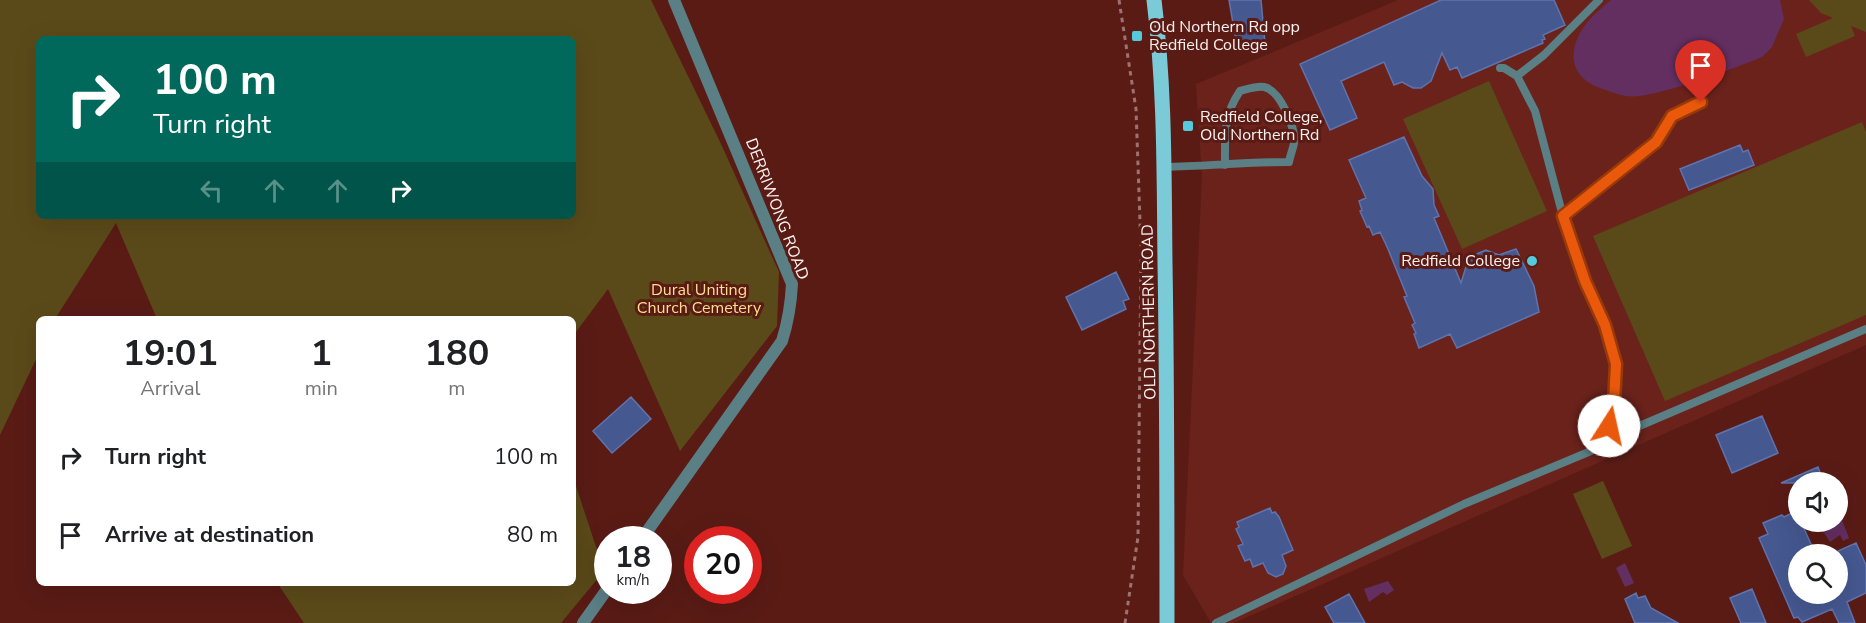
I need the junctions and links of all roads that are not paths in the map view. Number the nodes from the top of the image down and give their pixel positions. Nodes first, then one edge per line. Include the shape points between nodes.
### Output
1 (674, 0) edge
2 (1154, 0) edge
3 (1599, 0) edge
4 (1500, 68) dead end
5 (1517, 76) junction
6 (1701, 102) dead end
7 (1225, 165) junction
8 (1165, 167) junction
9 (1563, 216) junction
10 (1866, 329) edge
11 (1602, 442) junction
12 (651, 526) edge
13 (597, 604) edge
14 (583, 623) edge
15 (1167, 623) edge
16 (1216, 623) edge

1 - 12 street, DERRIWONG ROAD via 792,284 790,316 782,341
2 - 8 main road, OLD NORTHERN ROAD via 1161,53
3 - 5 lane
4 - 5 lane
5 - 9 lane via 1535,111
6 - 9 lane via 1672,116 1656,142
7 - 7 lane via 1225,124 1231,104 1240,91 1270,89 1281,100 1293,131 1289,162
7 - 8 lane
8 - 15 main road, OLD NORTHERN ROAD
9 - 11 lane via 1616,364 1614,403
10 - 11 lane
11 - 16 lane via 1591,451 1464,504
13 - 14 street

